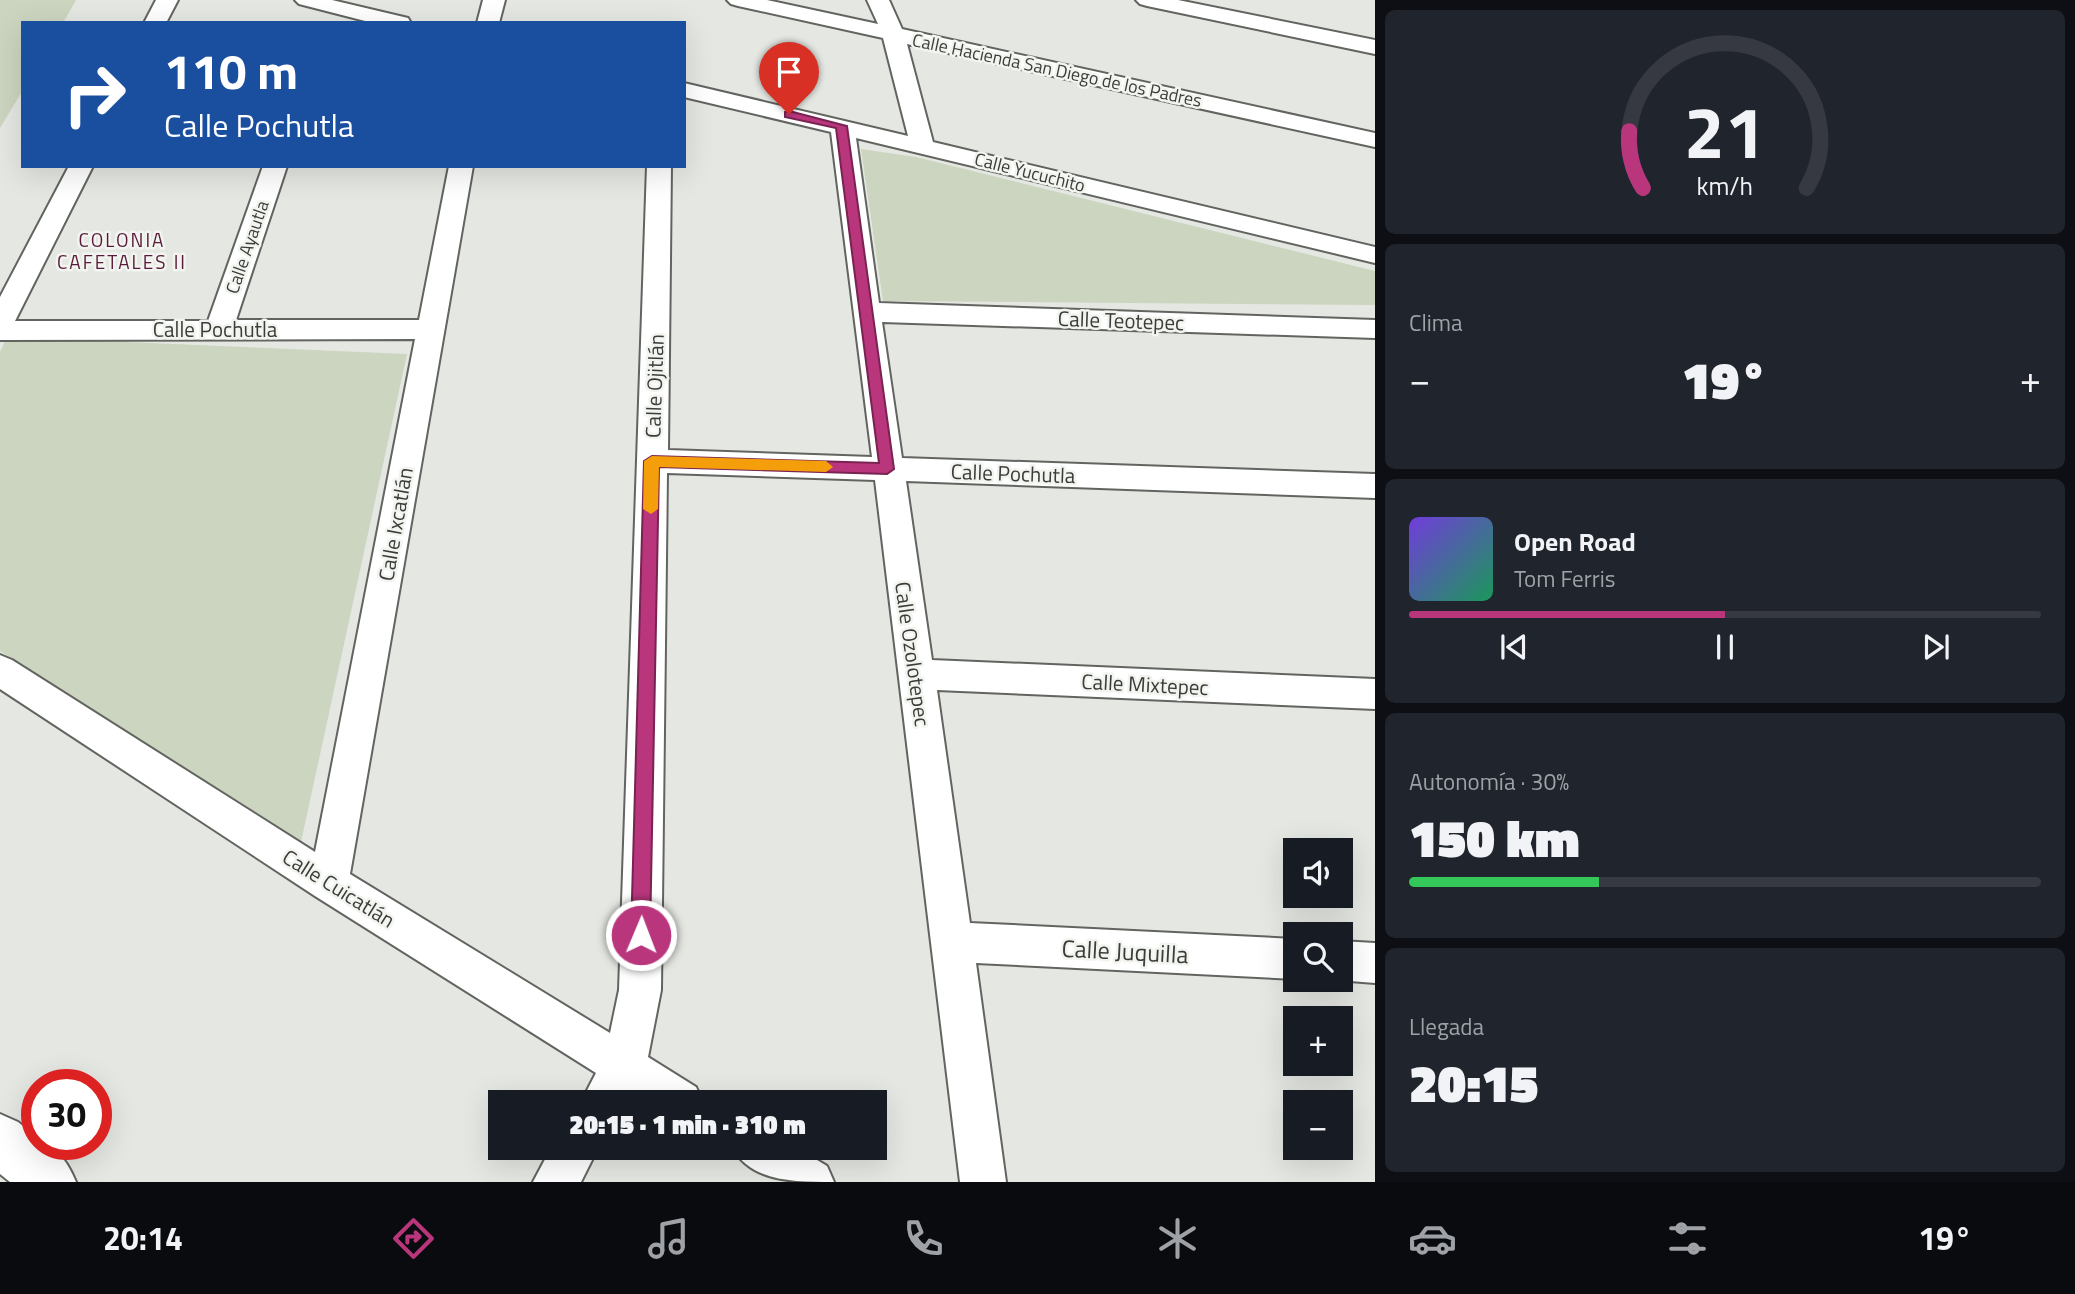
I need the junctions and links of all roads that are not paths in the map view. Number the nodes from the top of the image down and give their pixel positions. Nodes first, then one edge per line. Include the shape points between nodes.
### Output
1 (167, 0) edge
2 (306, 0) edge
3 (494, 0) edge
4 (738, 0) edge
5 (878, 0) edge
6 (1147, 0) edge
7 (328, 14) edge
8 (156, 21) edge
9 (384, 21) edge
10 (489, 21) edge
11 (893, 34) junction
12 (1375, 47) edge
13 (686, 90) edge
14 (842, 126) junction
15 (1375, 141) edge
16 (922, 145) junction
17 (80, 168) edge
18 (274, 168) edge
19 (461, 168) edge
20 (659, 168) edge
21 (1375, 255) edge
22 (866, 312) junction
23 (0, 323) edge
24 (219, 329) junction
25 (431, 329) junction
26 (1375, 329) edge
27 (0, 331) edge
28 (652, 461) junction
29 (887, 469) junction
30 (1375, 486) edge
31 (0, 670) edge
32 (915, 674) junction
33 (1375, 694) edge
34 (329, 883) junction
35 (954, 942) junction
36 (1283, 958) edge
37 (1353, 962) edge
38 (1375, 963) edge
39 (624, 1068) junction
40 (610, 1090) edge
41 (661, 1090) edge
42 (0, 1140) edge
43 (569, 1160) edge
44 (775, 1160) edge
45 (50, 1182) edge
46 (556, 1182) edge
47 (811, 1182) edge
48 (983, 1182) edge

1 - 8 street
2 - 7 street
3 - 10 street
4 - 11 street, Calle Hacienda San Diego de los Padres
5 - 11 street
6 - 12 street
7 - 9 street
11 - 15 street, Calle Hacienda San Diego de los Padres
11 - 16 street
13 - 14 street, Calle Yucuchito
14 - 16 street, Calle Yucuchito
14 - 22 street, Calle Ozolotepec
16 - 21 street, Calle Yucuchito
17 - 23 street
18 - 24 street, Calle Ayautla
19 - 25 street, Calle Ixcatlán
20 - 28 street, Calle Ojitlán
22 - 26 street, Calle Teotepec
22 - 29 street, Calle Ozolotepec
24 - 25 street, Calle Pochutla
24 - 27 street, Calle Pochutla
25 - 34 street, Calle Ixcatlán
28 - 29 street, Calle Pochutla
28 - 39 street, Calle Ojitlán via 640,990
29 - 30 street, Calle Pochutla
29 - 32 street, Calle Ozolotepec
31 - 34 street, Calle Cuicatlán
32 - 33 street, Calle Mixtepec
32 - 35 street, Calle Ozolotepec
34 - 39 street, Calle Cuicatlán
35 - 36 street, Calle Juquilla
35 - 48 street, Calle Ozolotepec
37 - 38 street
39 - 40 street, Calle Ojitlán
39 - 41 street, Calle Cuicatlán
42 - 45 main road
43 - 46 street
44 - 47 street

